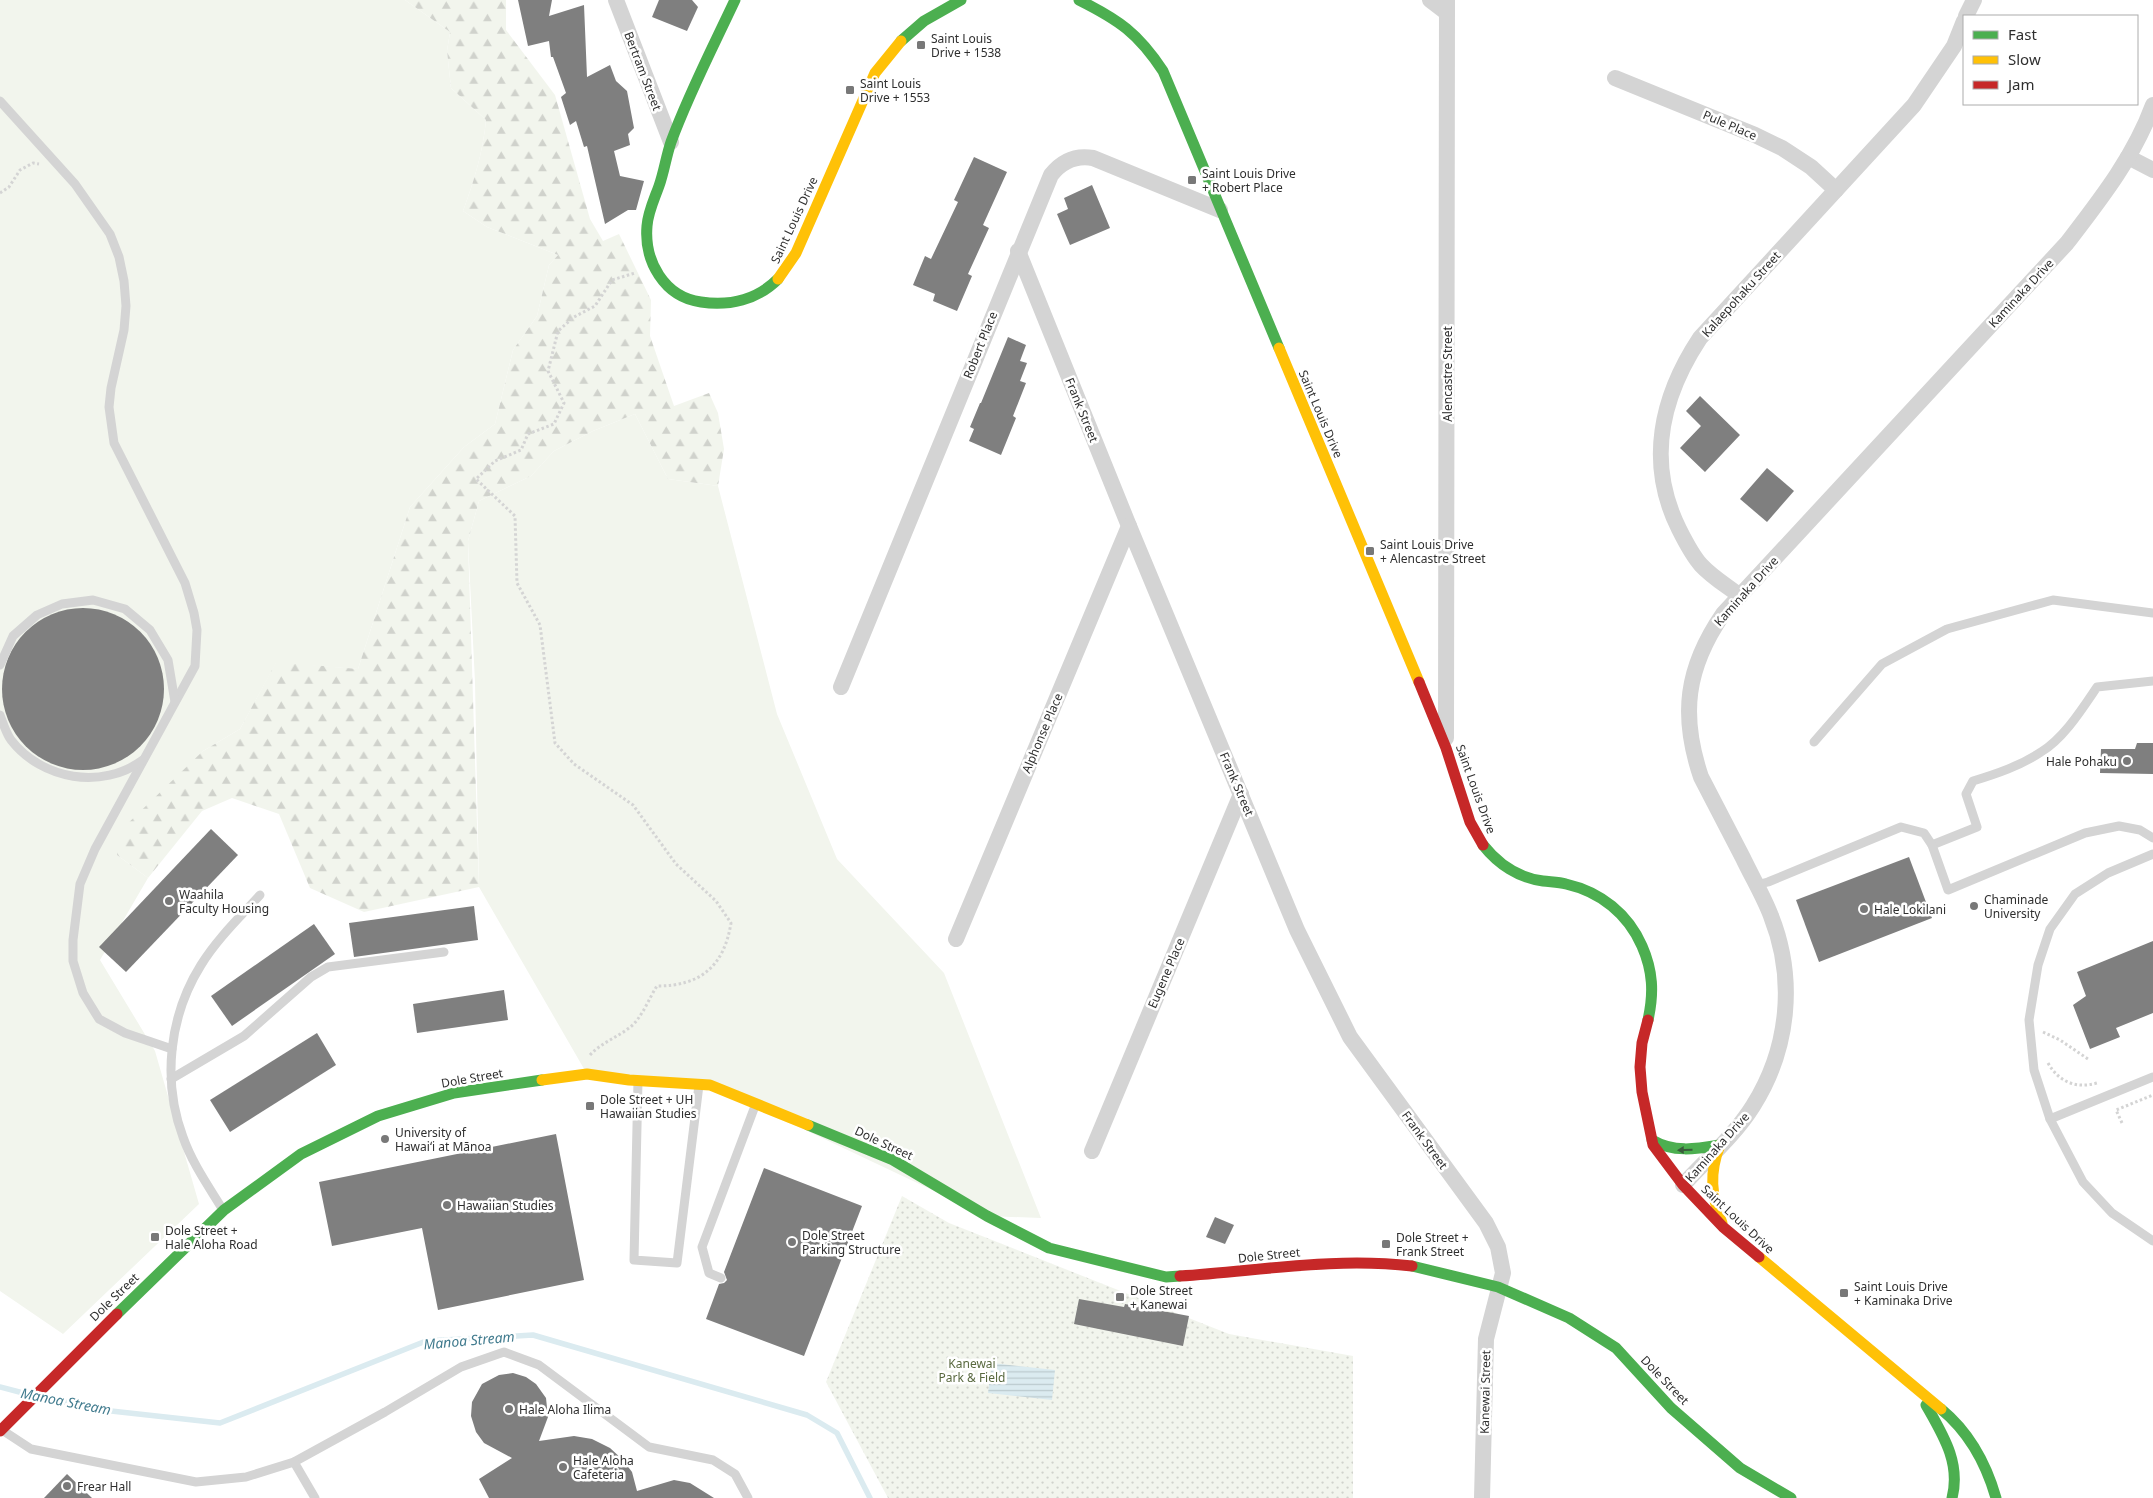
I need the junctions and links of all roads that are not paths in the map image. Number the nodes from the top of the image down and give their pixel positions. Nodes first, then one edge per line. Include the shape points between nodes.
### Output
1 (616, 0) edge
2 (735, 0) edge
3 (961, 0) edge
4 (1079, 0) edge
5 (1430, 0) edge
6 (1974, 0) edge
7 (1447, 7) edge
8 (1966, 15) edge
9 (1963, 24) edge
10 (1615, 78) dead end
11 (0, 101) edge
12 (2153, 105) edge
13 (671, 142) junction
14 (2128, 157) junction
15 (2153, 170) edge
16 (1836, 190) junction
17 (1220, 210) junction
18 (1018, 251) junction
19 (1129, 526) junction
20 (1740, 596) junction
21 (2153, 613) edge
22 (0, 664) edge
23 (2153, 681) edge
24 (841, 687) dead end
25 (175, 702) junction
26 (0, 715) edge
27 (1814, 742) dead end
28 (1446, 748) junction
29 (144, 759) junction
30 (1241, 794) junction
31 (2153, 838) edge
32 (1932, 845) junction
33 (2153, 854) edge
34 (1756, 885) junction
35 (260, 895) dead end
36 (956, 939) dead end
37 (444, 952) dead end
38 (172, 1049) junction
39 (2153, 1077) edge
40 (171, 1079) junction
41 (638, 1080) junction
42 (699, 1084) junction
43 (756, 1103) junction
44 (2050, 1119) junction
45 (1652, 1140) junction
46 (1720, 1145) junction
47 (1092, 1151) dead end
48 (1682, 1185) junction
49 (224, 1210) junction
50 (1723, 1227) junction
51 (2153, 1241) edge
52 (721, 1278) dead end
53 (1498, 1287) junction
54 (1918, 1390) junction
55 (0, 1430) edge
56 (294, 1462) junction
57 (316, 1498) edge
58 (748, 1498) edge
59 (1482, 1498) edge
60 (1791, 1498) edge
61 (1952, 1498) edge
62 (1996, 1498) edge

1 - 13 street, Bertram Street
2 - 13 street, Saint Louis Drive
3 - 13 street, Saint Louis Drive via 925,19 889,52 875,73 796,253 784,274 768,290 748,300 694,301 679,296 665,284 654,266 647,240 648,218
4 - 17 street, Saint Louis Drive via 1113,17 1132,32 1164,70
5 - 7 street
6 - 8 street
7 - 28 street, Alencastre Street
9 - 16 street, Kalaepohaku Street via 1954,46 1914,104
10 - 16 street, Pule Place via 1782,148 1811,167
11 - 25 lane via 75,184 110,234 119,257 126,306 124,330 110,388 110,425 114,443 185,583 197,630 195,666
12 - 14 street, Kaminaka Drive
14 - 15 street
14 - 20 street, Kaminaka Drive via 2067,243
16 - 20 street, Kalaepohaku Street via 1700,338 1673,386 1665,412 1661,438 1662,466 1674,518 1701,565
17 - 18 street, Robert Place via 1093,158 1075,158 1064,162 1051,174
17 - 28 street, Saint Louis Drive
18 - 19 street, Frank Street
18 - 24 street, Robert Place
19 - 30 street, Frank Street
19 - 36 street, Alphonse Place
20 - 34 street, Kaminaka Drive via 1709,634 1698,657 1691,680 1688,730 1701,777
21 - 27 lane via 2053,600 1947,629 1882,664
22 - 25 lane via 13,636 37,615 62,604 93,600 125,609 150,630 168,660
23 - 32 lane via 2097,687 2071,724 2042,752 2001,773 1973,781 1966,794 1977,827
25 - 29 lane
26 - 29 lane via 11,739 32,760 54,772 79,778 110,774
28 - 45 street, Saint Louis Drive via 1470,822 1478,838 1497,861 1518,874 1595,894 1620,911 1638,936 1650,964 1652,980 1640,1067
29 - 38 lane via 108,822 80,884 72,961 83,993 99,1019 125,1033
30 - 47 street, Eugene Place
30 - 53 street, Frank Street via 1297,930 1350,1037 1492,1234 1500,1253 1503,1273
31 - 32 lane via 2140,830 2119,826 2085,833 1948,890
32 - 34 lane via 1924,833 1902,827
33 - 44 lane via 2108,873 2075,894 2050,929 2038,965 2029,1020 2034,1070
34 - 46 street, Kaminaka Drive via 1780,943 1785,971 1784,1027 1777,1055 1753,1107
35 - 38 lane via 201,964 177,1019
37 - 40 lane via 328,968 311,977 244,1036
38 - 40 lane
39 - 44 lane
40 - 49 lane via 174,1108 183,1138
41 - 42 street, Dole Street
41 - 42 lane via 634,1260 678,1263
41 - 49 street, Dole Street via 587,1074 454,1093 378,1116 301,1154
42 - 43 street, Dole Street via 710,1085
43 - 52 lane via 702,1247 709,1273
43 - 53 street, Dole Street via 893,1160 987,1216 1049,1248 1096,1261 1166,1277 1314,1263 1384,1263 1420,1267
44 - 51 lane via 2083,1182 2112,1213
46 -> 45 street via 1678,1150 1668,1149
45 - 48 street, Saint Louis Drive
46 - 48 street, Kaminaka Drive
46 - 50 street via 1713,1160 1712,1190
48 - 50 street, Saint Louis Drive
49 - 55 street, Dole Street
50 - 54 street, Saint Louis Drive
53 - 59 street, Kanewai Street via 1486,1339
53 - 60 street, Dole Street via 1569,1318 1616,1348 1671,1408 1740,1468
54 - 61 street via 1945,1439 1954,1463 1956,1485
54 - 62 street, Saint Louis Drive via 1964,1432 1990,1476
55 - 56 lane via 31,1449 196,1482 246,1477
56 - 57 lane
56 - 58 lane via 461,1367 504,1352 539,1365 649,1447 713,1460 735,1474

